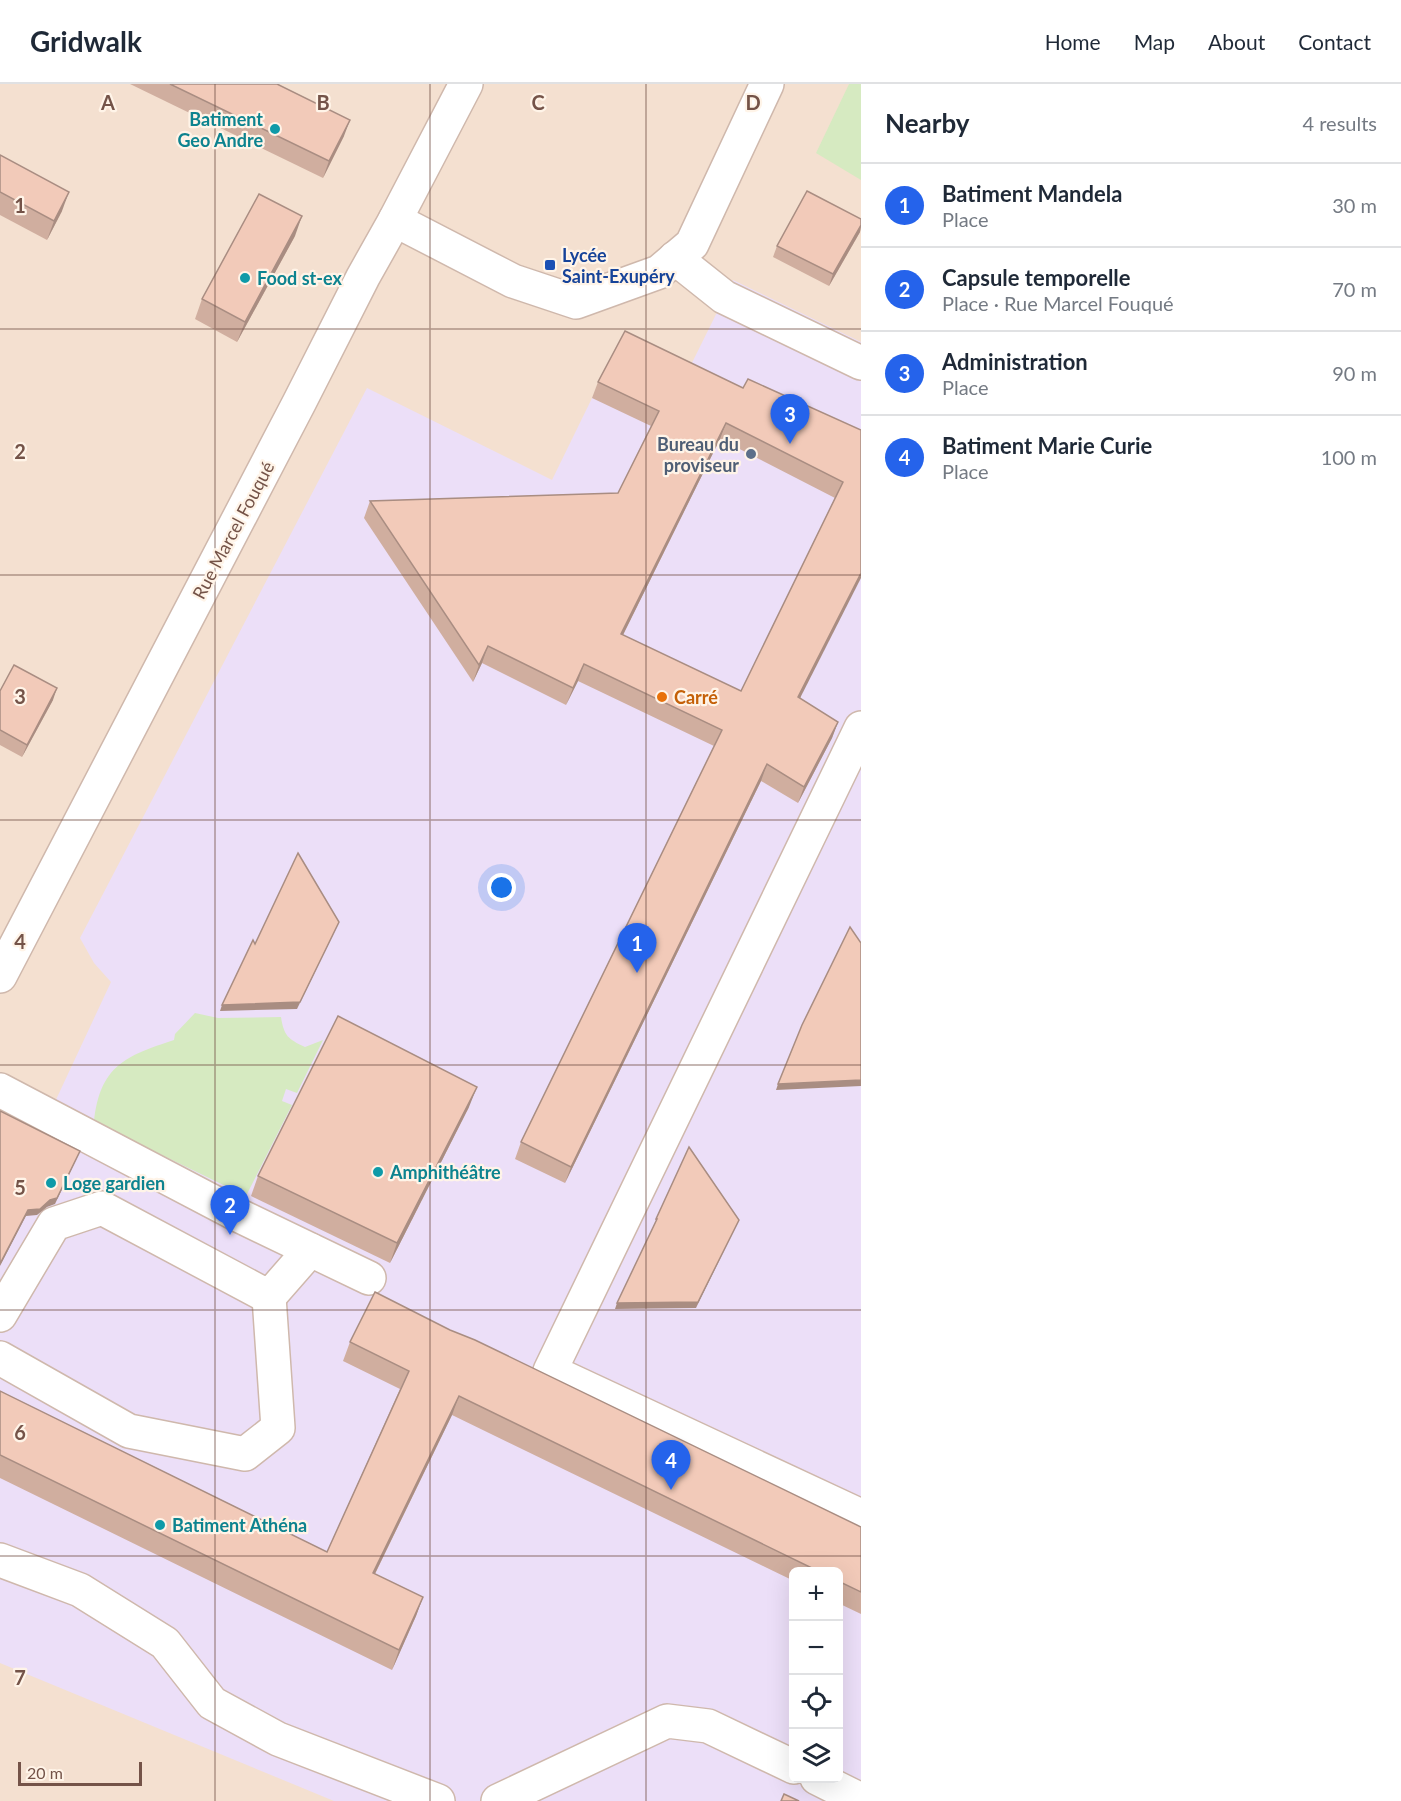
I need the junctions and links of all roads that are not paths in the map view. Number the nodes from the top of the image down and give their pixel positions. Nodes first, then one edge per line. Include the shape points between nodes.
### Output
1 (466, 84) edge
2 (767, 84) edge
3 (395, 220) junction
4 (675, 258) junction
5 (861, 363) edge
6 (861, 728) edge
7 (0, 976) edge
8 (0, 1090) edge
9 (310, 1250) junction
10 (369, 1278) dead end
11 (269, 1298) junction
12 (0, 1315) edge
13 (0, 1358) edge
14 (861, 1516) edge
15 (0, 1560) edge
16 (789, 1765) edge
17 (825, 1783) edge
18 (861, 1800) edge
19 (438, 1801) edge
20 (498, 1801) edge

1 - 3 street, Rue Marcel Fouqué
2 - 4 street via 692,244
3 - 4 street via 513,281 576,302 659,272
3 - 7 street, Rue Marcel Fouqué
4 - 5 street via 724,297
6 - 14 street via 550,1371
8 - 9 street
9 - 10 street
9 - 11 street
11 - 12 street via 102,1208 54,1224
11 - 13 street via 278,1428 244,1454 129,1431
15 - 19 street via 80,1590 165,1644 212,1703 259,1729
16 - 20 street via 708,1726 667,1721
17 - 18 street

